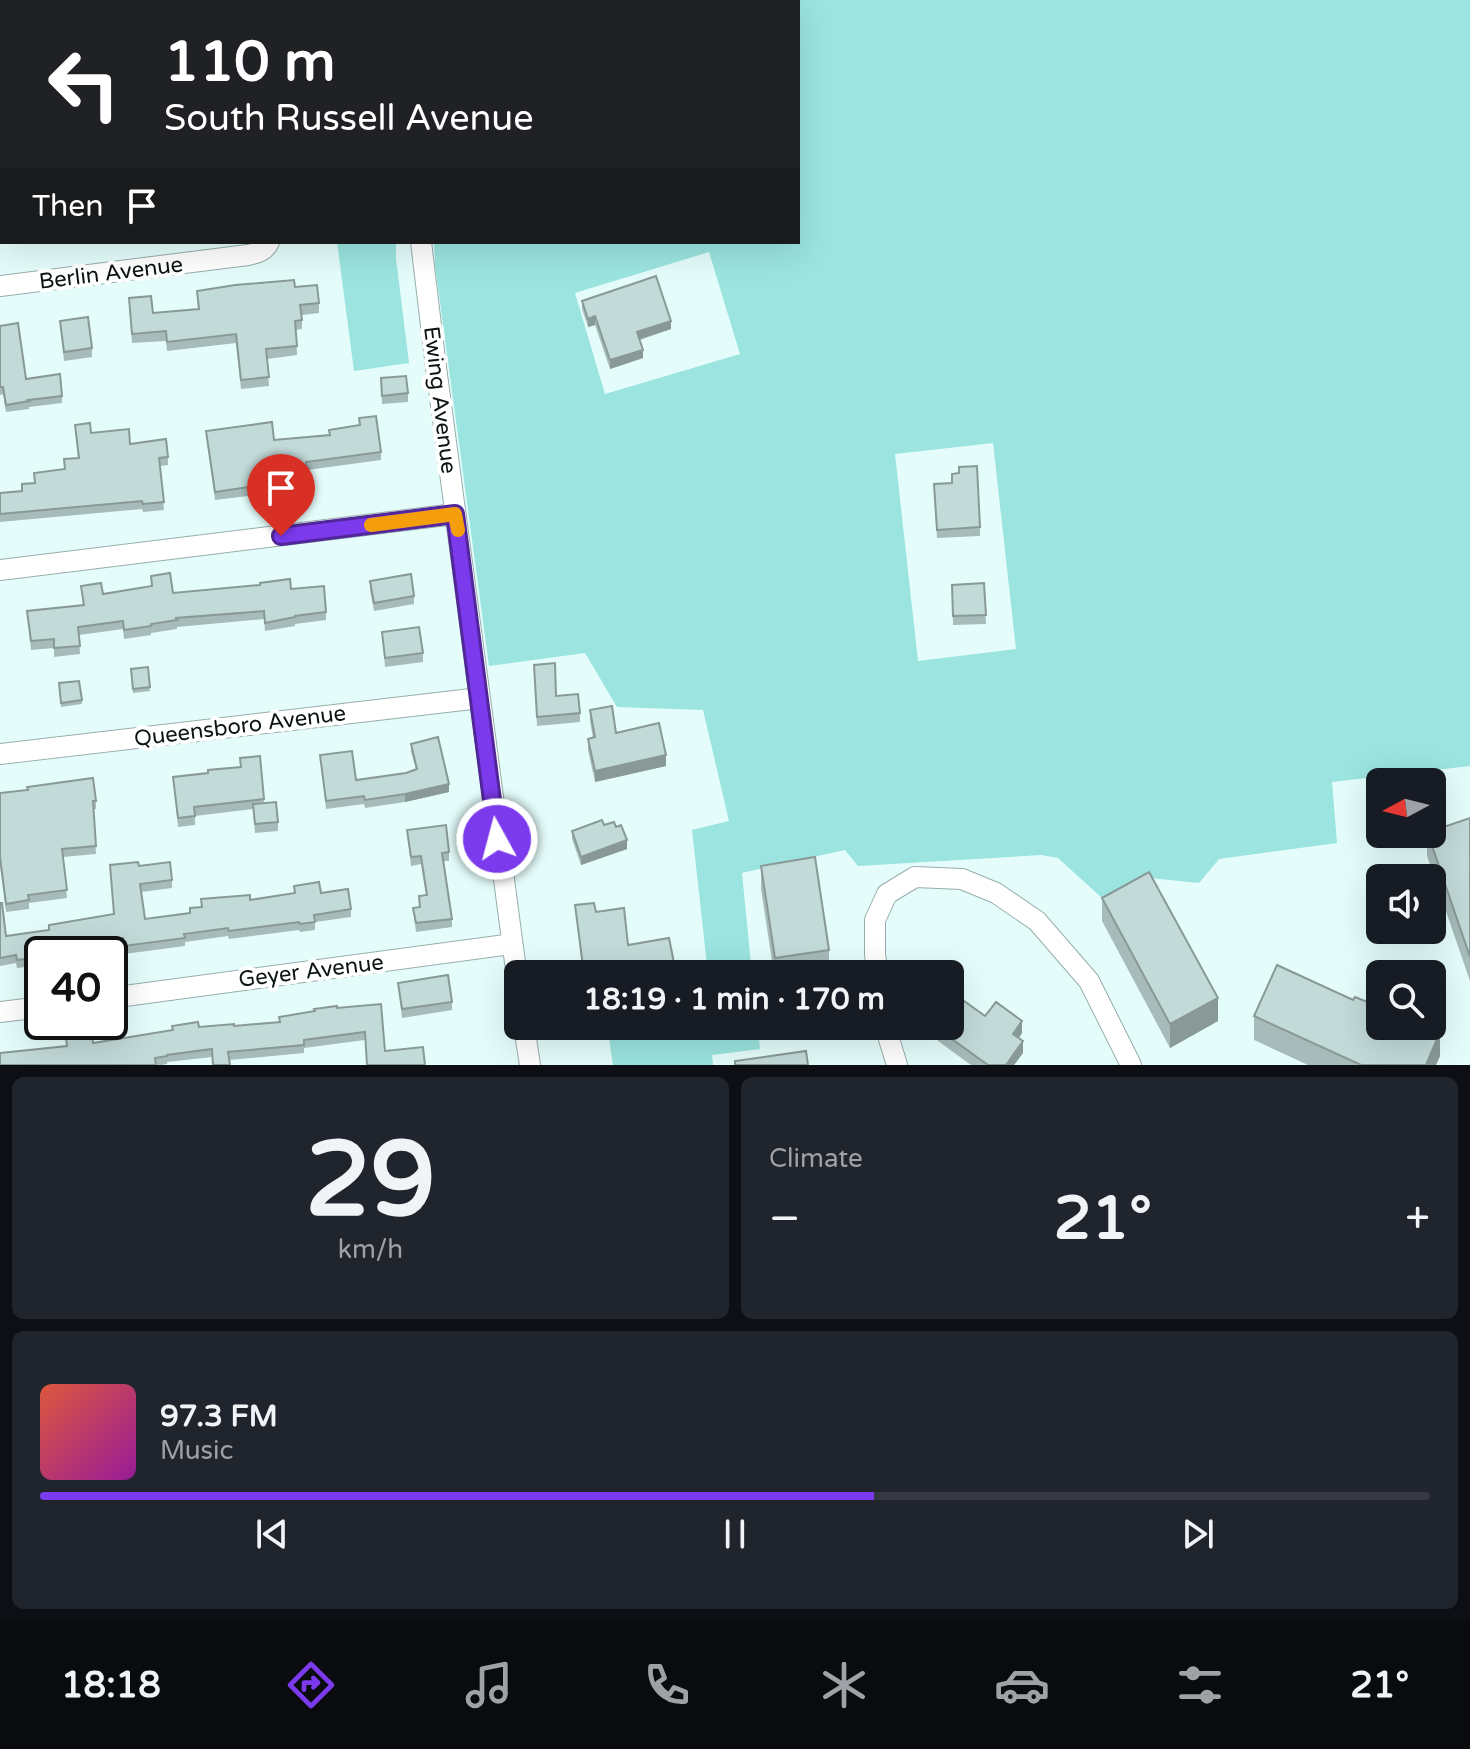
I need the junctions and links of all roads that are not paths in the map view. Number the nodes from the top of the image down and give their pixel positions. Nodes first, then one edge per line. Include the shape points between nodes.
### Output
1 (268, 244) edge
2 (421, 244) edge
3 (0, 286) edge
4 (455, 514) junction
5 (0, 570) edge
6 (480, 698) junction
7 (0, 754) edge
8 (512, 944) junction
9 (514, 960) edge
10 (876, 960) edge
11 (128, 996) edge
12 (24, 1009) edge
13 (0, 1012) edge
14 (526, 1040) edge
15 (889, 1040) edge
16 (530, 1065) edge
17 (897, 1065) edge
18 (1131, 1065) edge

1 - 3 street, Berlin Avenue via 248,255
2 - 4 street, Ewing Avenue
4 - 5 street
4 - 6 street, Ewing Avenue
6 - 7 street, Queensboro Avenue
6 - 8 street, Ewing Avenue
8 - 9 street, Ewing Avenue
8 - 11 street, Geyer Avenue
10 - 18 street via 875,920 887,894 915,877 962,879 996,893 1037,921 1089,981
12 - 13 street
14 - 16 street
15 - 17 street

